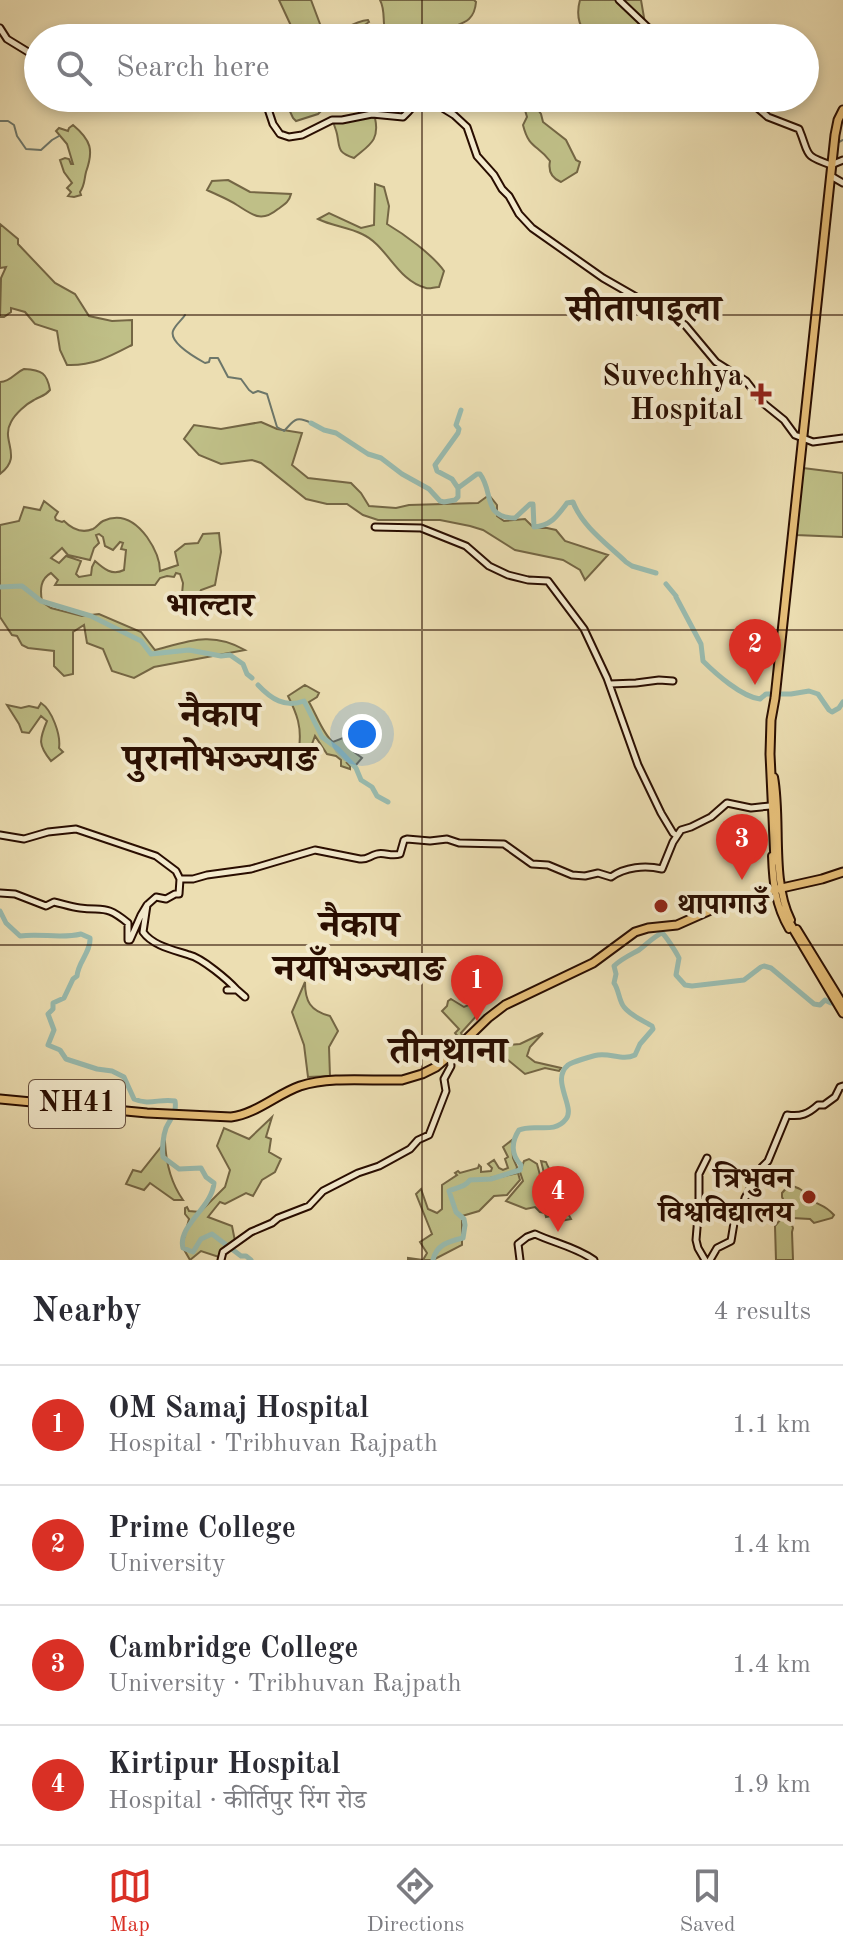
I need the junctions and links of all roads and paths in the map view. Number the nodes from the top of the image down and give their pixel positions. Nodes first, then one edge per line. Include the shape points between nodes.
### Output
1 (619, 0) edge
2 (644, 24) edge
3 (0, 28) edge
4 (24, 49) edge
5 (843, 110) edge
6 (269, 112) edge
7 (408, 112) edge
8 (450, 112) edge
9 (762, 112) edge
10 (843, 160) edge
11 (831, 165) junction
12 (830, 176) junction
13 (843, 183) edge
14 (843, 438) edge
15 (801, 442) junction
16 (375, 527) dead end
17 (673, 681) dead end
18 (610, 684) junction
19 (772, 776) junction
20 (770, 806) junction
21 (3, 836) edge
22 (677, 836) junction
23 (0, 841) edge
24 (776, 860) dead end
25 (843, 872) edge
26 (180, 879) junction
27 (774, 890) junction
28 (0, 893) edge
29 (147, 905) junction
30 (783, 910) dead end
31 (227, 990) dead end
32 (237, 990) junction
33 (830, 990) junction
34 (245, 997) dead end
35 (842, 1010) edge
36 (450, 1055) junction
37 (843, 1086) edge
38 (0, 1098) edge
39 (707, 1158) dead end
40 (221, 1260) edge
41 (520, 1260) edge
42 (594, 1260) edge
43 (708, 1260) edge

1 - 2 street
3 - 4 street
5 - 11 highway
6 - 7 street via 280,134 289,137 332,120 372,114 403,117
8 - 15 street via 467,127 477,156 532,228 603,278 685,325
9 - 11 street via 799,129 809,156
10 - 11 street
11 - 12 highway
12 - 13 street
12 - 15 highway
14 - 15 street
15 - 19 highway via 770,728
16 - 18 street via 421,528 466,546 508,575 548,581 584,629
17 - 18 street
18 - 22 street via 638,765
19 - 20 main road
19 - 24 highway
19 - 27 main road via 777,804
20 - 22 street via 727,803
20 - 27 main road
21 - 23 street
21 - 26 street via 24,839 78,830 156,856
22 - 26 street via 662,869 622,869 611,877 572,875 532,864 504,844 407,839 395,856 379,853 360,859 315,850 251,869
25 - 27 highway, NH41
26 - 29 street via 179,894 156,897
27 - 33 main road
27 - 36 highway, NH41 via 683,923 635,932 593,963 494,1013
28 - 29 street via 46,906 54,902 103,908 128,923 128,940
29 - 32 street via 143,932 151,941 198,959
30 - 33 highway
31 - 32 street
32 - 34 street
33 - 35 highway
36 - 38 highway, NH41 via 406,1079 303,1085 226,1117
36 - 40 street via 446,1091 429,1135 238,1241
37 - 43 street via 813,1111 787,1115 745,1198 731,1241
39 - 43 street via 699,1174 696,1240
41 - 42 street via 518,1244 535,1234

